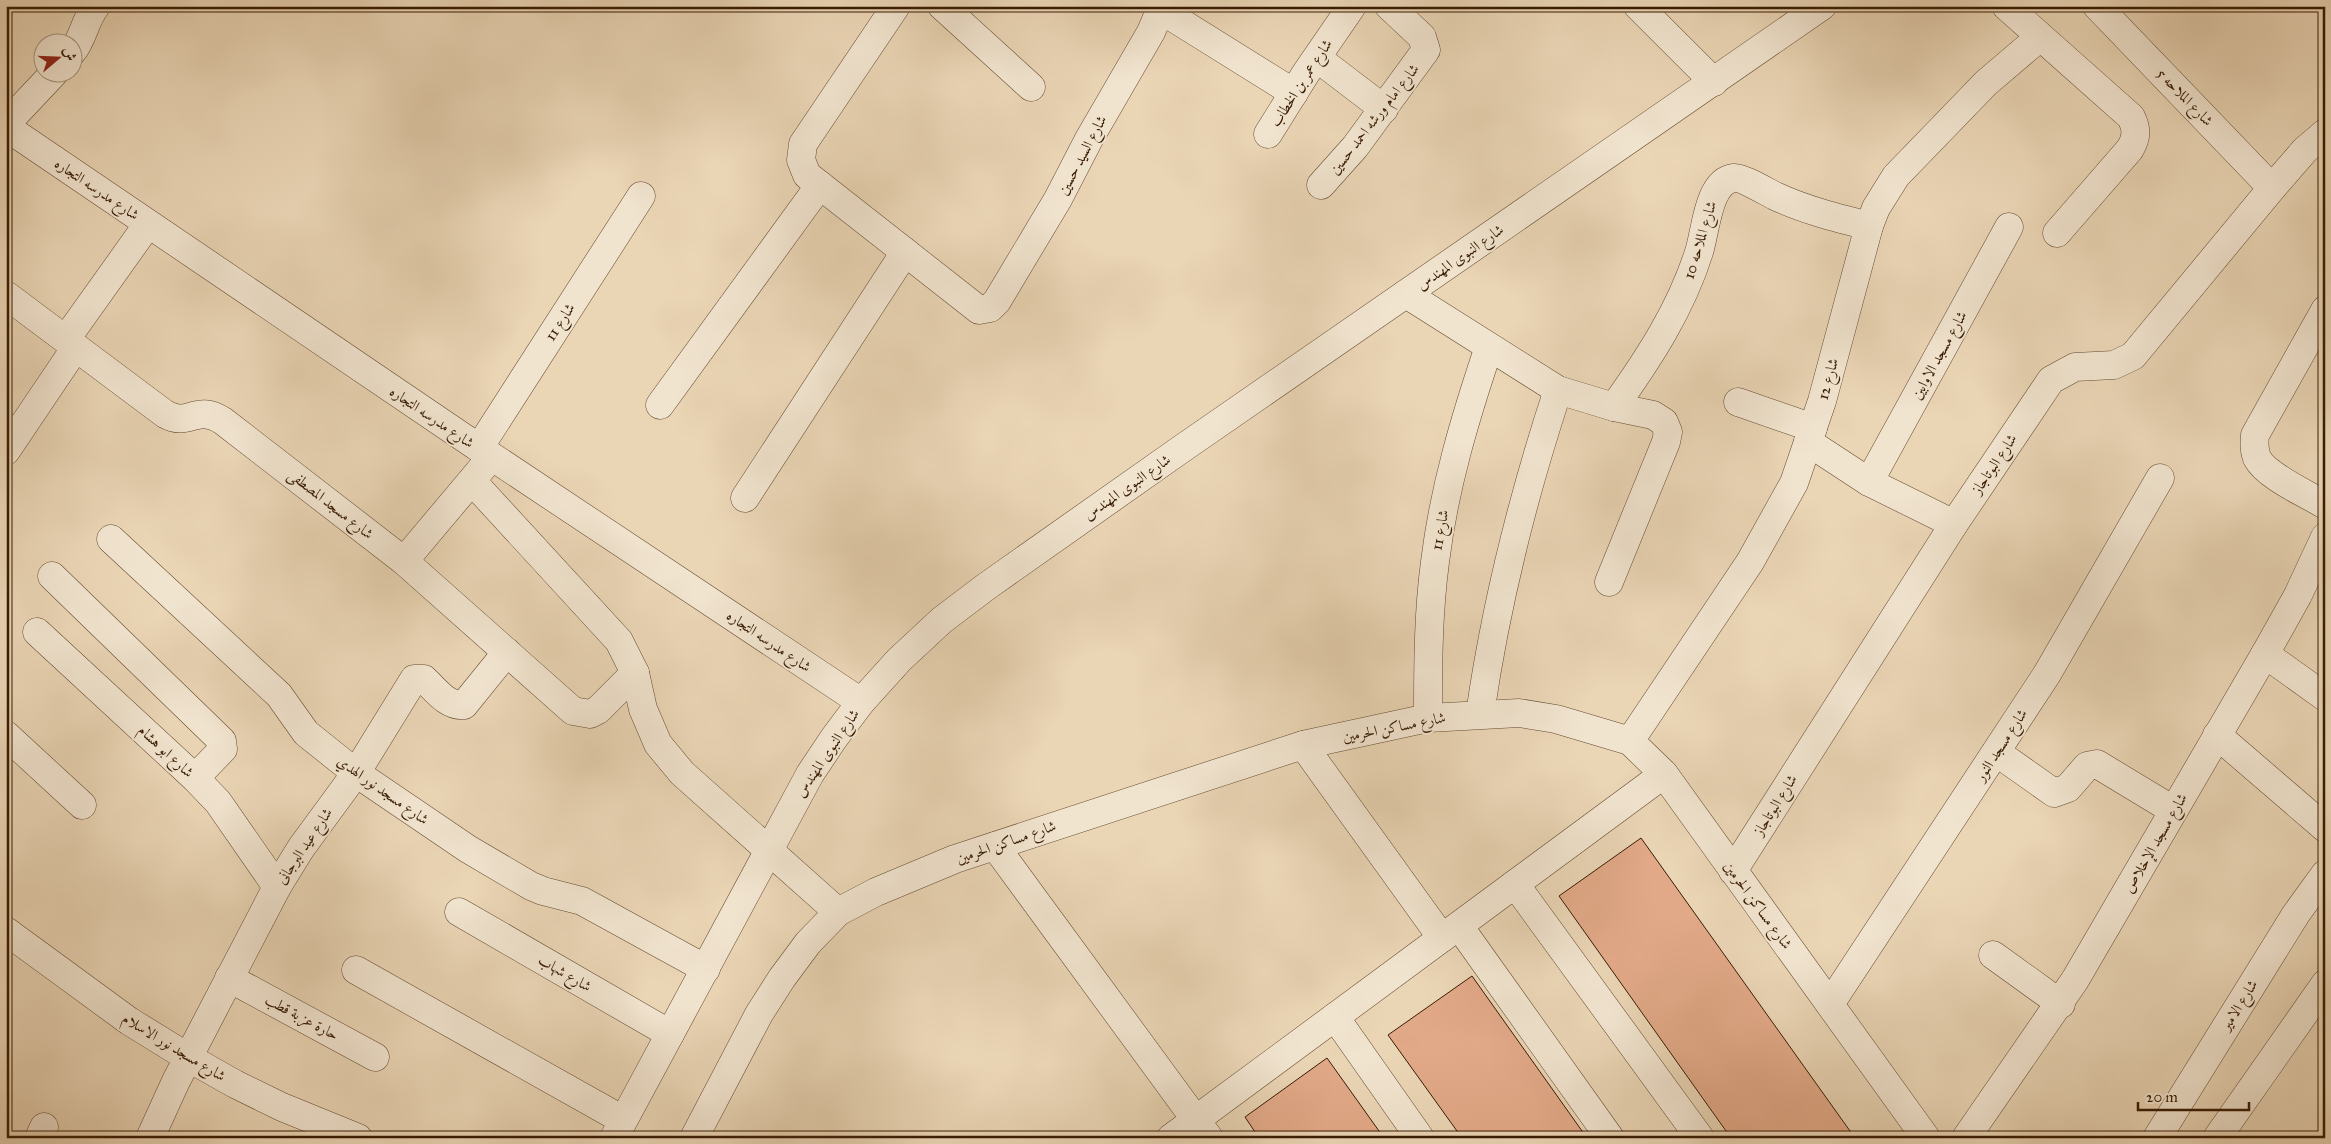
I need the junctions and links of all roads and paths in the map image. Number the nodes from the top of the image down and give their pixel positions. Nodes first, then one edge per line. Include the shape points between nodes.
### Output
1 (96, 6) edge
2 (896, 6) edge
3 (942, 6) edge
4 (1352, 6) edge
5 (1389, 6) edge
6 (1638, 6) edge
7 (1822, 6) edge
8 (2006, 6) edge
9 (2098, 6) edge
10 (1162, 8) edge
11 (82, 35) edge
12 (2040, 37) junction
13 (1316, 58) junction
14 (44, 82) edge
15 (1714, 82) junction
16 (1031, 87) dead end
17 (1294, 92) junction
18 (1384, 109) junction
19 (10, 113) edge
20 (2325, 133) edge
21 (1268, 134) dead end
22 (820, 185) junction
23 (1321, 185) dead end
24 (2272, 188) junction
25 (641, 196) dead end
26 (148, 224) junction
27 (1869, 226) junction
28 (2009, 227) dead end
29 (2057, 233) dead end
30 (904, 252) junction
31 (1406, 294) junction
32 (6, 295) edge
33 (2325, 310) edge
34 (71, 343) junction
35 (1489, 347) junction
36 (1558, 390) junction
37 (1738, 402) dead end
38 (660, 405) dead end
39 (1614, 406) junction
40 (1811, 435) junction
41 (6, 451) edge
42 (486, 453) junction
43 (2160, 478) dead end
44 (472, 481) junction
45 (1869, 482) junction
46 (745, 498) dead end
47 (2325, 505) edge
48 (1954, 524) junction
49 (2325, 537) edge
50 (111, 539) dead end
51 (404, 561) junction
52 (2319, 570) edge
53 (52, 576) dead end
54 (1609, 582) dead end
55 (37, 632) dead end
56 (507, 652) junction
57 (2265, 654) junction
58 (635, 673) junction
59 (2325, 697) edge
60 (861, 702) junction
61 (1480, 714) junction
62 (1428, 718) junction
63 (6, 735) edge
64 (2217, 735) junction
65 (1630, 741) junction
66 (1303, 745) junction
67 (1996, 752) junction
68 (356, 773) junction
69 (1664, 774) junction
70 (195, 778) junction
71 (82, 805) dead end
72 (2173, 810) junction
73 (2325, 828) edge
74 (995, 846) junction
75 (769, 853) junction
76 (1733, 871) junction
77 (2325, 874) edge
78 (1515, 884) junction
79 (277, 887) junction
80 (459, 912) dead end
81 (838, 912) junction
82 (6, 931) edge
83 (1450, 932) junction
84 (1993, 955) dead end
85 (706, 969) junction
86 (356, 970) dead end
87 (229, 978) junction
88 (2325, 984) edge
89 (1830, 1004) junction
90 (2061, 1004) junction
91 (1335, 1017) junction
92 (670, 1034) junction
93 (375, 1057) dead end
94 (188, 1058) junction
95 (618, 1129) edge
96 (1202, 1129) edge
97 (150, 1138) edge
98 (358, 1138) edge
99 (694, 1138) edge
100 (1171, 1138) edge
101 (1420, 1138) edge
102 (1610, 1138) edge
103 (1700, 1138) edge
104 (1926, 1138) edge
105 (1966, 1138) edge
106 (2156, 1138) edge
107 (2218, 1138) edge

1 - 11 street via 85,22
2 - 22 street via 803,144 801,160 807,175
3 - 16 street
4 - 13 street, شارع عمر بن الخطاب
5 - 18 street, شارع امام ورشه احمد حسين via 1422,37 1426,50
6 - 15 street
7 - 15 street, شارع النبوى المهندس
8 - 12 street
9 - 24 street, شارع الملاحه 5
10 - 17 street
10 - 30 street, شارع السيد حسين via 1058,199 990,308 979,310
12 - 27 street, شارع 12 via 1986,83 1896,176
12 - 29 street via 2131,117 2136,127 2136,139 2130,149
13 - 17 street, شارع عمر بن الخطاب
13 - 18 street
14 - 19 street
15 - 31 street, شارع النبوى المهندس
17 - 21 street, شارع عمر بن الخطاب
18 - 23 street, شارع امام ورشه احمد حسين
19 - 26 street, شارع مدرسه التجاره
20 - 24 street, شارع البوتاجاز via 2305,150
22 - 30 street
22 - 38 street
24 - 48 street, شارع البوتاجاز via 2133,356 2114,365 2075,367 2051,380
25 - 42 street, شارع 11
26 - 34 street
26 - 42 street, شارع مدرسه التجاره
27 - 39 street, شارع الملاحه 10 via 1779,198 1737,177 1726,180 1714,195 1699,252 1678,306 1649,358
27 - 40 street, شارع 12
28 - 45 street, شارع مسجد الاوابين
30 - 46 street
31 - 35 street
31 - 60 street, شارع النبوى المهندس via 987,586 920,640
32 - 34 street, شارع مسجد المصطفى
33 - 47 street via 2255,435 2254,447 2265,469
34 - 41 street
34 - 51 street, شارع مسجد المصطفى via 174,419 184,420 199,413 212,414
35 - 36 street
35 - 62 street, شارع 11 via 1463,426 1447,489 1435,562 1428,636
36 - 39 street
36 - 61 street via 1504,579 1490,643
37 - 40 street
39 - 54 street via 1653,415 1664,422 1668,432
40 - 45 street
40 - 65 street, شارع 12 via 1794,483 1750,562
42 - 44 street, شارع 11
42 - 60 street, شارع مدرسه التجاره
43 - 67 street, شارع مسجد النور via 2047,674
44 - 51 street, شارع 11
44 - 58 street via 608,627
45 - 48 street
48 - 76 street, شارع البوتاجاز
49 - 52 street, شارع مسجد الإخلاص
50 - 68 street, شارع مسجد نور الهدي via 279,695 306,733
51 - 56 street, شارع مسجد المصطفى
52 - 57 street, شارع مسجد الإخلاص
53 - 70 street via 222,741 223,750
55 - 70 street, شارع ابو هشام
56 - 58 street, شارع مسجد المصطفى via 573,711 582,714 598,710
56 - 68 street, شارع عيد البرجانى via 464,705 449,703 424,678 414,678
57 - 59 street
57 - 64 street, شارع مسجد الإخلاص
58 - 75 street via 643,709 658,744 682,773
60 - 75 street, شارع النبوى المهندس via 810,774
61 - 62 street, شارع مساكن الحرمين
61 - 65 street, شارع مساكن الحرمين via 1519,713 1556,719
62 - 66 street, شارع مساكن الحرمين
63 - 71 street
64 - 72 street, شارع مسجد الإخلاص
64 - 73 street
65 - 69 street, شارع مساكن الحرمين
66 - 74 street, شارع مساكن الحرمين
66 - 83 street
67 - 72 street via 2054,792 2068,788 2087,766 2097,764
67 - 89 street, شارع مسجد النور
68 - 79 street, شارع عيد البرجانى via 306,840
68 - 85 street, شارع مسجد نور الهدي via 468,849 531,886 582,901
69 - 76 street, شارع مساكن الحرمين
69 - 78 street
70 - 79 street, شارع ابو هشام via 218,802
72 - 90 street, شارع مسجد الإخلاص
74 - 81 street, شارع مساكن الحرمين via 915,875
74 - 96 street
75 - 81 street
75 - 85 street, شارع النبوى المهندس
76 - 89 street, شارع مساكن الحرمين
77 - 106 street, شارع الامير via 2296,914
78 - 83 street
78 - 103 street
79 - 87 street, شارع عيد البرجانى
80 - 92 street, شارع شهاب
81 - 99 street via 808,943 759,1014
82 - 94 street, شارع مسجد نور الاسلام via 129,1021
83 - 91 street
83 - 102 street
84 - 90 street
85 - 92 street, شارع النبوى المهندس
86 - 95 street
87 - 93 street, حارة عزبة قطب
87 - 94 street, شارع عيد البرجانى
88 - 107 street
89 - 104 street, شارع مساكن الحرمين
90 - 105 street, شارع مسجد الإخلاص
91 - 96 street
91 - 101 street
92 - 95 street, شارع النبوى المهندس
94 - 97 street, شارع عيد البرجانى
94 - 98 street, شارع مسجد نور الاسلام via 266,1099
96 - 100 street

